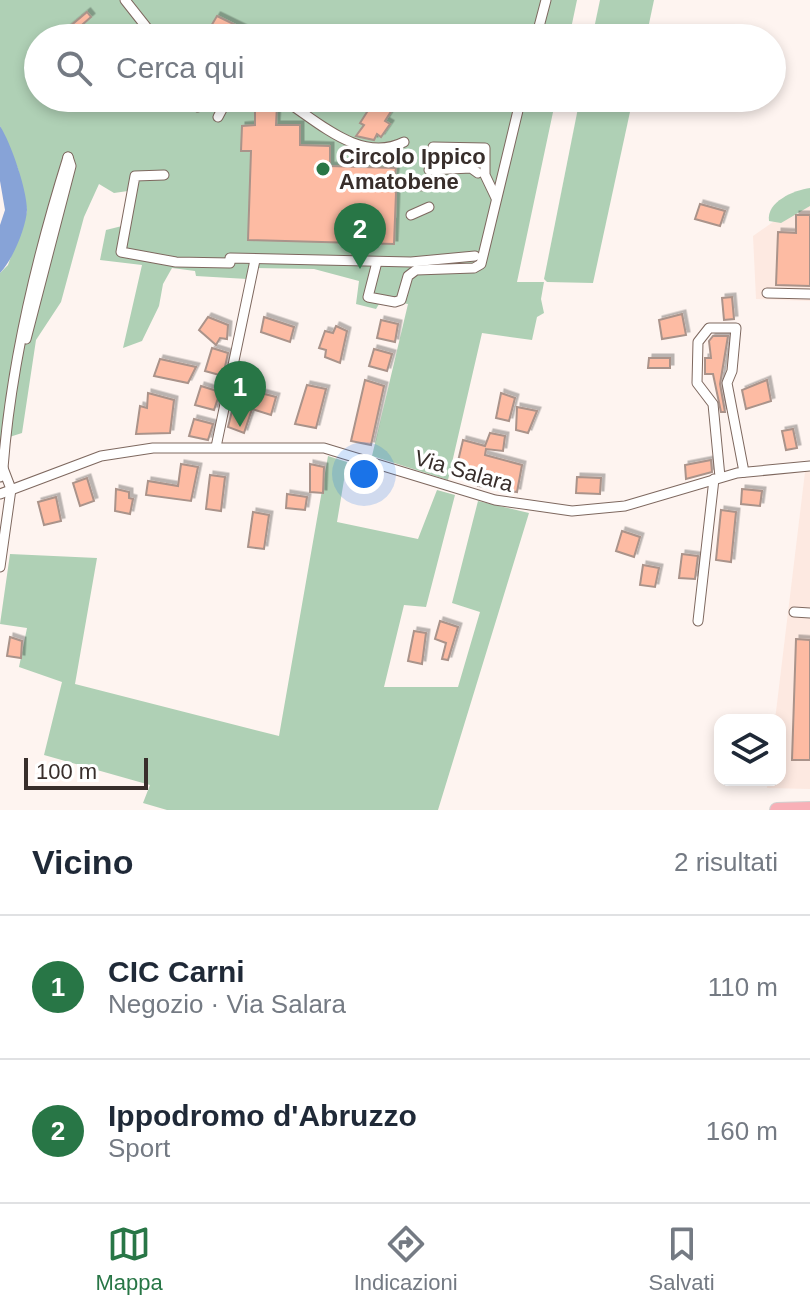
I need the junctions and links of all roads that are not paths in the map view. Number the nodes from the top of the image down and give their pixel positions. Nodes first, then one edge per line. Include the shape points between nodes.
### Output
1 (125, 0) edge
2 (546, 0) edge
3 (144, 24) edge
4 (540, 24) edge
5 (221, 112) edge
6 (303, 112) edge
7 (518, 112) edge
8 (218, 117) dead end
9 (404, 142) dead end
10 (433, 147) dead end
11 (429, 170) dead end
12 (478, 173) dead end
13 (164, 175) dead end
14 (400, 185) dead end
15 (429, 186) dead end
16 (496, 198) junction
17 (429, 207) dead end
18 (411, 215) dead end
19 (475, 256) dead end
20 (255, 260) junction
21 (376, 268) junction
22 (767, 293) dead end
23 (810, 294) edge
24 (20, 353) junction
25 (216, 447) junction
26 (810, 466) edge
27 (1, 472) edge
28 (744, 472) junction
29 (717, 478) junction
30 (3, 491) edge
31 (0, 567) edge
32 (794, 612) dead end
33 (810, 613) edge
34 (698, 621) dead end
35 (810, 809) edge
36 (777, 810) edge

1 - 3 street
2 - 4 street
5 - 8 street
6 - 9 street via 361,148 388,150
7 - 16 street
10 - 16 street via 485,148 485,175
11 - 12 street via 471,168
13 - 20 street via 135,176 121,252 176,262
14 - 15 street
16 - 21 street via 481,264 416,270 395,302 368,297
17 - 18 street
19 - 21 street
20 - 21 street
20 - 25 street
22 - 23 street
24 - 24 street via 71,166 68,157 38,254
24 - 27 street
25 - 29 street, Via Salara via 324,448 495,500 561,510 625,506
25 - 30 street, Via Salara via 124,451
26 - 28 street, Via Salara
27 - 30 street
28 - 29 street, Via Salara
28 - 29 street via 727,383 736,328 709,328 698,342 697,383 713,404
29 - 34 street
30 - 31 street
32 - 33 street
35 - 36 highway

